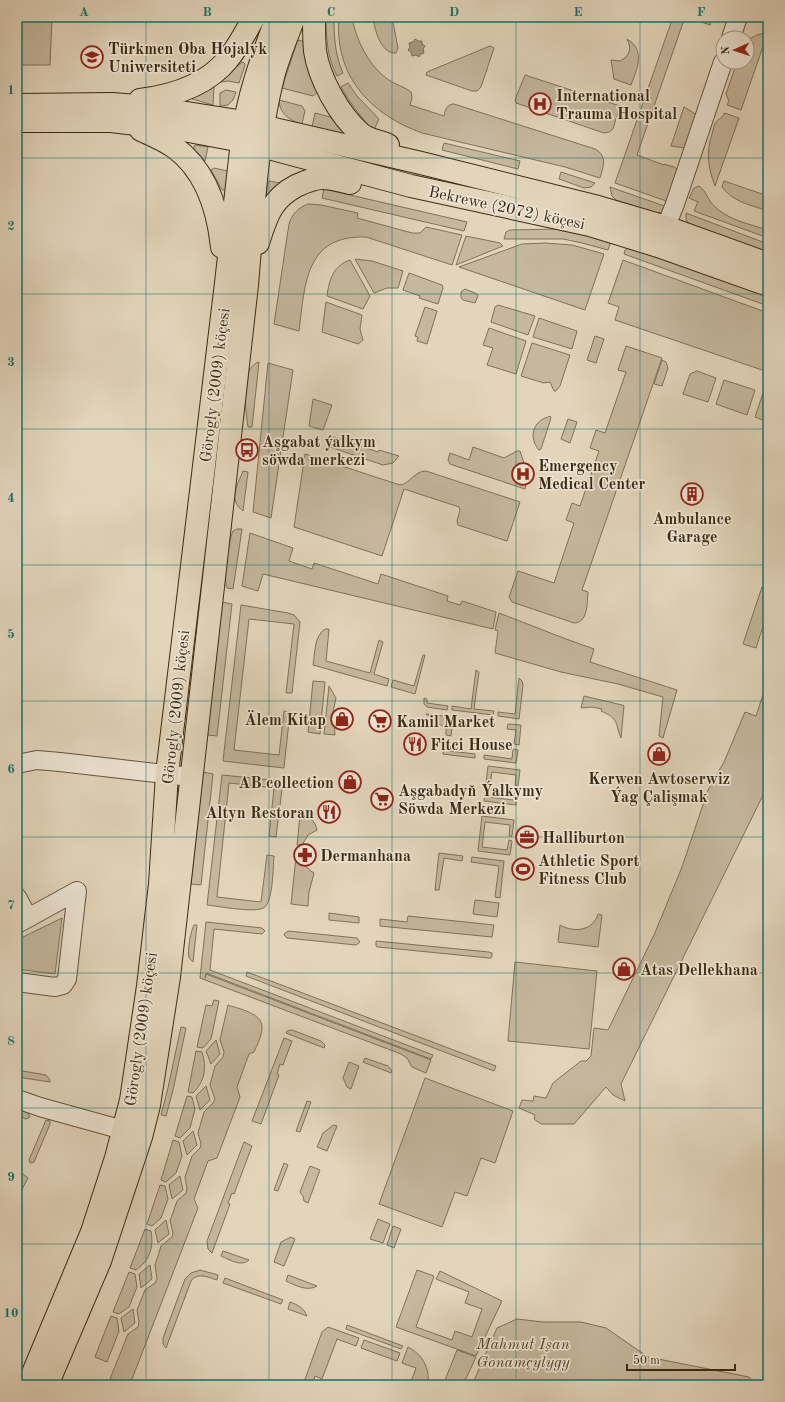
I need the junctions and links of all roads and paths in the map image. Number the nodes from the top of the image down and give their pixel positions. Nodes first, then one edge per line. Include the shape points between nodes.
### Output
1 (254, 17) edge
2 (277, 17) edge
3 (294, 17) edge
4 (314, 17) edge
5 (738, 17) edge
6 (734, 30) edge
7 (720, 70) edge
8 (17, 105) edge
9 (111, 112) junction
10 (17, 121) edge
11 (252, 134) junction
12 (421, 163) junction
13 (411, 186) junction
14 (662, 236) junction
15 (768, 264) edge
16 (236, 284) junction
17 (768, 285) edge
18 (17, 764) edge
19 (167, 774) junction
20 (190, 777) junction
21 (17, 897) edge
22 (22, 921) edge
23 (17, 982) edge
24 (17, 1100) edge
25 (123, 1130) junction
26 (28, 1385) edge
27 (47, 1385) edge

1 - 9 main road via 227,60 202,81 168,95
2 - 11 main road, Görogly (2009) köçesi via 257,71
3 - 11 main road, Görogly (2009) köçesi
4 - 12 main road via 315,52 329,91 344,115 361,134
5 - 6 street
7 - 14 street
8 - 9 main road
9 - 10 main road
9 - 11 main road via 149,107
9 - 16 main road via 137,128 168,142 199,173 214,205
11 - 12 main road, Bekrewe (2072) köçesi
11 - 13 main road, Bekrewe (2072) köçesi via 297,157
11 - 16 main road, Görogly (2009) köçesi via 254,194
12 - 14 main road, Bekrewe (2072) köçesi via 598,206
13 - 14 main road, Bekrewe (2072) köçesi via 590,225
13 - 16 main road via 375,188 322,178 305,181 288,190 272,206
14 - 15 main road, Bekrewe (2072) köçesi
14 - 17 main road, Bekrewe (2072) köçesi
16 - 19 main road, Görogly (2009) köçesi
16 - 20 main road, Görogly (2009) köçesi
18 - 19 street via 37,760
19 - 20 street
19 - 25 main road, Görogly (2009) köçesi via 160,884 148,986 131,1100
20 - 27 main road, Görogly (2009) köçesi via 169,977 142,1137 100,1260
21 - 22 street
22 - 23 street via 77,891 68,979 63,985 55,987
24 - 25 street
25 - 26 main road, Görogly (2009) köçesi via 92,1232

